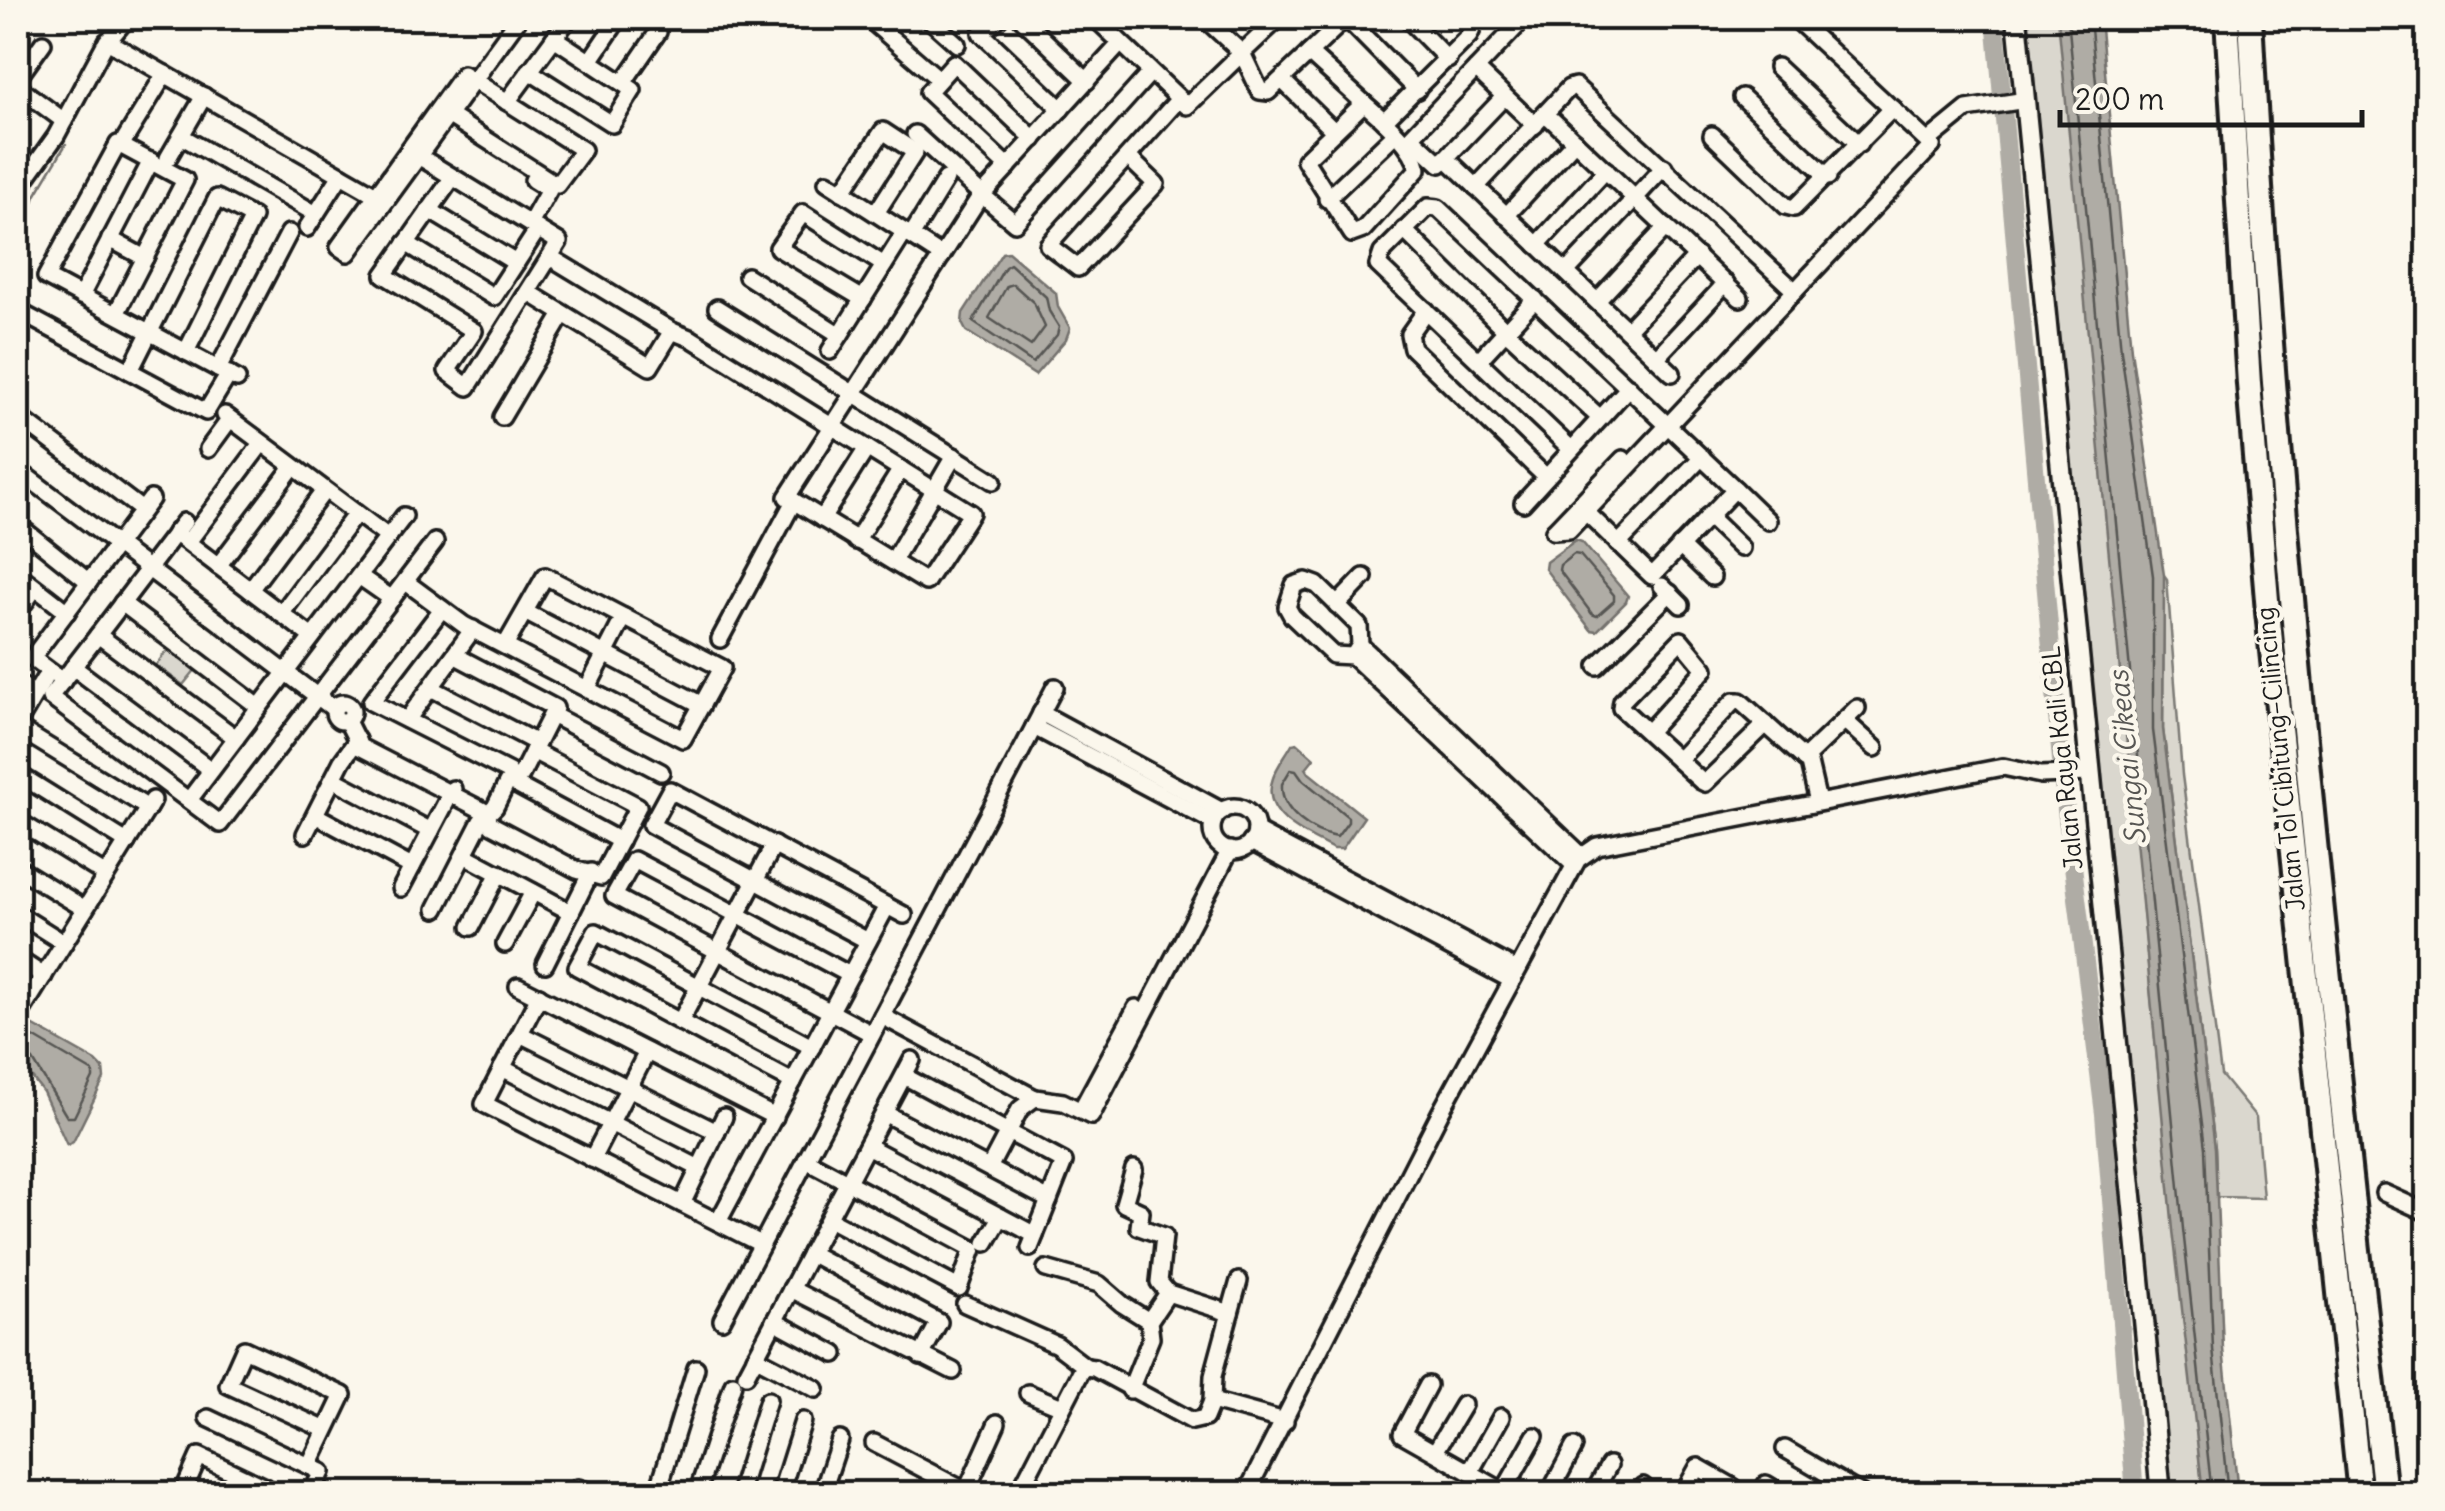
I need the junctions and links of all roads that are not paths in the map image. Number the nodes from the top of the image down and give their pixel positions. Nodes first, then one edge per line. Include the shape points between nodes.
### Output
1 (126, 18) edge
2 (519, 18) edge
3 (569, 18) edge
4 (619, 18) edge
5 (868, 18) edge
6 (928, 18) edge
7 (999, 18) edge
8 (1022, 18) edge
9 (1096, 18) edge
10 (1279, 18) edge
11 (1346, 18) edge
12 (1407, 18) edge
13 (1470, 18) edge
14 (2017, 18) edge
15 (2227, 18) edge
16 (2250, 18) edge
17 (1207, 19) edge
18 (1799, 22) dead end
19 (1517, 26) dead end
20 (658, 32) dead end
21 (554, 38) junction
22 (107, 41) junction
23 (42, 43) dead end
24 (957, 44) dead end
25 (1120, 44) junction
26 (1242, 53) junction
27 (1310, 53) junction
28 (1448, 60) junction
29 (590, 61) junction
30 (1778, 67) dead end
31 (1476, 69) junction
32 (529, 72) junction
33 (1150, 73) junction
34 (165, 74) junction
35 (934, 75) dead end
36 (18, 78) edge
37 (473, 80) junction
38 (1087, 80) junction
39 (1282, 80) junction
40 (623, 83) junction
41 (18, 86) edge
42 (1417, 90) junction
43 (204, 96) junction
44 (1504, 96) junction
45 (1742, 97) dead end
46 (1179, 100) junction
47 (2026, 100) junction
48 (507, 102) junction
49 (1364, 102) junction
50 (1893, 108) junction
51 (1061, 109) junction
52 (441, 118) junction
53 (1540, 119) junction
54 (64, 120) junction
55 (1390, 128) junction
56 (1334, 131) junction
57 (915, 134) dead end
58 (1712, 135) dead end
59 (181, 136) junction
60 (125, 139) dead end
61 (1034, 139) junction
62 (1575, 141) junction
63 (1930, 141) junction
64 (1858, 144) junction
65 (414, 153) junction
66 (168, 158) dead end
67 (1128, 158) junction
68 (1446, 158) junction
69 (150, 162) junction
70 (1664, 167) junction
71 (1008, 168) junction
72 (1606, 170) junction
73 (342, 175) junction
74 (452, 176) junction
75 (1828, 177) junction
76 (946, 179) dead end
77 (826, 182) dead end
78 (1476, 187) junction
79 (842, 192) junction
80 (376, 195) junction
81 (18, 197) edge
82 (980, 198) junction
83 (1635, 198) junction
84 (1328, 199) junction
85 (429, 210) junction
86 (316, 214) junction
87 (876, 214) junction
88 (1506, 216) junction
89 (534, 226) junction
90 (1666, 227) junction
91 (307, 228) dead end
92 (1404, 230) junction
93 (289, 233) dead end
94 (908, 234) junction
95 (110, 239) junction
96 (406, 243) junction
97 (1537, 244) junction
98 (942, 256) junction
99 (1697, 256) junction
100 (550, 257) junction
101 (145, 258) junction
102 (516, 263) junction
103 (884, 265) junction
104 (1566, 272) junction
105 (747, 276) dead end
106 (1726, 283) junction
107 (1792, 288) junction
108 (528, 292) junction
109 (81, 296) junction
110 (1740, 298) dead end
111 (862, 299) junction
112 (1535, 300) junction
113 (1596, 301) junction
114 (717, 308) dead end
115 (1426, 310) junction
116 (18, 311) edge
117 (116, 314) junction
118 (563, 314) junction
119 (1504, 330) junction
120 (1627, 330) junction
121 (672, 331) junction
122 (150, 332) junction
123 (840, 335) junction
124 (830, 351) dead end
125 (186, 352) junction
126 (1656, 358) junction
127 (1479, 360) junction
128 (130, 372) junction
129 (1672, 372) dead end
130 (228, 374) junction
131 (1629, 387) junction
132 (854, 394) junction
133 (18, 416) edge
134 (502, 417) dead end
135 (1600, 418) junction
136 (1665, 421) junction
137 (832, 426) junction
138 (260, 446) junction
139 (867, 448) junction
140 (208, 449) dead end
141 (1572, 450) junction
142 (954, 456) junction
143 (1702, 456) junction
144 (901, 469) junction
145 (18, 470) edge
146 (290, 472) junction
147 (1546, 477) junction
148 (993, 481) dead end
149 (1735, 488) junction
150 (934, 490) junction
151 (321, 495) junction
152 (794, 501) junction
153 (1523, 503) dead end
154 (1586, 512) junction
155 (404, 516) dead end
156 (1708, 516) junction
157 (352, 518) junction
158 (822, 519) junction
159 (1768, 522) dead end
160 (18, 525) edge
161 (182, 532) junction
162 (386, 540) junction
163 (856, 541) junction
164 (436, 542) dead end
165 (1618, 544) junction
166 (117, 545) junction
167 (1680, 546) junction
168 (1741, 548) dead end
169 (893, 561) junction
170 (218, 566) junction
171 (149, 568) junction
172 (18, 574) edge
173 (360, 576) junction
174 (1652, 576) junction
175 (1364, 577) dead end
176 (1712, 577) dead end
177 (89, 582) junction
178 (406, 582) junction
179 (35, 588) junction
180 (250, 590) junction
181 (392, 599) junction
182 (122, 603) junction
183 (1337, 605) junction
184 (442, 610) junction
185 (18, 612) edge
186 (66, 612) junction
187 (525, 612) junction
188 (281, 614) junction
189 (624, 617) junction
190 (473, 630) junction
191 (98, 635) junction
192 (312, 638) junction
193 (720, 639) dead end
194 (505, 646) junction
195 (1357, 651) junction
196 (605, 654) junction
197 (456, 656) junction
198 (1597, 666) dead end
199 (286, 672) junction
200 (68, 674) junction
201 (18, 683) edge
202 (1055, 687) dead end
203 (432, 688) junction
204 (587, 689) junction
205 (316, 696) junction
206 (702, 705) junction
207 (259, 707) junction
208 (1857, 708) dead end
209 (552, 715) junction
210 (407, 720) junction
211 (1038, 720) junction
212 (1844, 720) junction
213 (1766, 724) junction
214 (18, 726) edge
215 (1648, 732) junction
216 (236, 738) junction
217 (357, 740) junction
218 (535, 747) junction
219 (1875, 748) dead end
220 (1804, 759) junction
221 (1678, 760) junction
222 (211, 770) junction
223 (662, 772) dead end
224 (2089, 773) junction
225 (18, 774) edge
226 (333, 779) junction
227 (514, 779) junction
228 (452, 791) junction
229 (189, 800) junction
230 (1818, 802) junction
231 (488, 814) junction
232 (314, 815) junction
233 (1218, 816) junction
234 (18, 821) edge
235 (431, 831) junction
236 (305, 834) dead end
237 (1253, 837) junction
238 (620, 841) junction
239 (127, 842) junction
240 (774, 845) junction
241 (1226, 848) junction
242 (464, 854) junction
243 (1578, 861) junction
244 (412, 867) junction
245 (18, 868) edge
246 (591, 872) junction
247 (499, 874) junction
248 (106, 875) junction
249 (755, 880) junction
250 (402, 888) dead end
251 (533, 892) junction
252 (886, 906) junction
253 (85, 909) junction
254 (436, 909) dead end
255 (571, 912) junction
256 (18, 914) edge
257 (737, 915) junction
258 (904, 915) dead end
259 (471, 927) dead end
260 (868, 940) junction
261 (64, 943) junction
262 (505, 944) dead end
263 (717, 952) junction
264 (18, 960) edge
265 (545, 964) dead end
266 (850, 975) junction
267 (1514, 975) junction
268 (44, 976) junction
269 (518, 986) dead end
270 (699, 986) junction
271 (539, 996) junction
272 (18, 1006) edge
273 (830, 1012) junction
274 (882, 1016) junction
275 (680, 1022) junction
276 (520, 1034) junction
277 (872, 1034) junction
278 (812, 1046) junction
279 (647, 1052) junction
280 (912, 1060) dead end
281 (502, 1068) junction
282 (904, 1076) junction
283 (793, 1082) junction
284 (628, 1088) junction
285 (1035, 1098) junction
286 (884, 1112) junction
287 (774, 1117) junction
288 (610, 1123) junction
289 (1008, 1132) junction
290 (866, 1146) junction
291 (592, 1159) junction
292 (806, 1160) junction
293 (699, 1168) junction
294 (990, 1168) junction
295 (1134, 1170) dead end
296 (848, 1182) junction
297 (2384, 1192) dead end
298 (1049, 1200) junction
299 (682, 1204) junction
300 (2428, 1213) edge
301 (1000, 1217) junction
302 (829, 1218) junction
303 (718, 1222) junction
304 (986, 1242) dead end
305 (762, 1244) junction
306 (810, 1253) junction
307 (1046, 1270) dead end
308 (1239, 1281) dead end
309 (791, 1289) junction
310 (1168, 1293) junction
311 (965, 1304) dead end
312 (1230, 1313) junction
313 (722, 1320) dead end
314 (1149, 1320) junction
315 (774, 1321) junction
316 (834, 1354) dead end
317 (755, 1356) junction
318 (921, 1356) junction
319 (1086, 1367) junction
320 (696, 1368) dead end
321 (953, 1372) dead end
322 (1428, 1385) dead end
323 (816, 1389) dead end
324 (1130, 1390) junction
325 (1028, 1393) dead end
326 (768, 1400) dead end
327 (1212, 1401) junction
328 (1462, 1405) dead end
329 (1062, 1407) junction
330 (1501, 1417) dead end
331 (208, 1418) dead end
332 (1276, 1418) junction
333 (804, 1421) dead end
334 (997, 1423) dead end
335 (326, 1430) junction
336 (1535, 1436) dead end
337 (840, 1440) dead end
338 (874, 1443) dead end
339 (1574, 1447) dead end
340 (1785, 1448) dead end
341 (1435, 1452) junction
342 (1609, 1465) dead end
343 (310, 1466) junction
344 (1470, 1472) junction
345 (1506, 1492) edge
346 (967, 1493) edge
347 (1247, 1493) edge
348 (186, 1494) edge
349 (279, 1494) edge
350 (311, 1494) edge
351 (576, 1494) edge
352 (596, 1494) edge
353 (657, 1494) edge
354 (697, 1494) edge
355 (739, 1494) edge
356 (780, 1494) edge
357 (822, 1494) edge
358 (1018, 1494) edge
359 (1549, 1494) edge
360 (1593, 1494) edge
361 (1683, 1494) edge
362 (1729, 1494) edge
363 (1862, 1494) edge
364 (2161, 1494) edge
365 (2360, 1494) edge
366 (2385, 1494) edge

1 - 22 street
2 - 37 street
3 - 21 street
4 - 29 street
5 - 35 street
6 - 24 street
7 - 51 street via 981,34
8 - 38 street
9 - 25 street
10 - 26 street
11 - 27 street
11 - 42 street
12 - 28 street
13 - 28 street via 1472,31
14 - 47 main road, Jalan Raya Kali CBL
15 - 365 highway, Jalan Tol Cibitung–Cilincing via 2266,593
16 - 366 highway, Jalan Tol Cibitung–Cilincing via 2292,612
17 - 26 street
18 - 50 street
19 - 31 street
20 - 40 street
21 - 29 street
21 - 32 street
22 - 34 street
22 - 54 street
23 - 36 street
25 - 33 street
25 - 38 street
26 - 39 street via 1262,93
26 - 46 street via 1186,106
27 - 39 street
27 - 49 street
28 - 42 street
29 - 40 street
30 - 64 street
31 - 44 street
31 - 68 street via 1411,137 1440,164
32 - 40 street via 612,124 633,90
32 - 48 street
33 - 46 street
33 - 82 street via 1014,223
34 - 43 street
34 - 60 street
37 - 48 street
37 - 52 street via 463,74
38 - 51 street
39 - 56 street
41 - 54 street
42 - 55 street
43 - 59 street
43 - 73 street
44 - 53 street
44 - 68 street
45 - 75 street
46 - 67 street
47 - 63 street via 1968,110
47 - 224 main road, Jalan Raya Kali CBL
48 - 52 street via 583,150 558,185
49 - 55 street
49 - 56 street
50 - 63 street
50 - 64 street
51 - 61 street
52 - 65 street
52 - 89 street via 549,190
53 - 62 street
53 - 70 street via 1569,88 1578,87
53 - 78 street
54 - 81 street
55 - 84 street
55 - 84 street via 1418,169 1356,234
56 - 84 street via 1305,160
57 - 82 street
58 - 75 street via 1790,208
59 - 66 street
59 - 86 street
61 - 71 street
61 - 71 street via 954,62 928,92
62 - 72 street
62 - 88 street
63 - 107 street
64 - 75 street
65 - 74 street
65 - 80 street
65 - 80 street via 348,254 339,248
67 - 67 street via 1156,184 1078,268 1048,245
68 - 78 street
69 - 95 street
69 - 101 street via 185,180
69 - 109 street via 118,144 46,277
70 - 83 street
70 - 107 street
71 - 82 street
72 - 83 street
72 - 97 street
73 - 80 street
73 - 86 street
74 - 85 street
74 - 89 street
76 - 94 street
77 - 79 street
78 - 88 street
79 - 87 street
79 - 87 street via 884,131 916,152
82 - 98 street
83 - 90 street
83 - 104 street
85 - 96 street
85 - 102 street
86 - 91 street
87 - 94 street
88 - 97 street
89 - 100 street via 559,242
89 - 102 street
90 - 99 street
90 - 113 street
92 - 112 street via 1435,206
92 - 115 street via 1378,265
92 - 119 street
93 - 130 street
94 - 98 street
94 - 103 street
95 - 101 street
95 - 109 street
96 - 102 street via 494,297
96 - 108 street via 384,275 474,331 447,371 468,387
97 - 104 street
98 - 132 street
99 - 106 street
99 - 120 street
100 - 108 street
100 - 121 street
101 - 117 street
103 - 111 street
103 - 111 street via 802,214 778,248
104 - 113 street
105 - 123 street
106 - 110 street
106 - 126 street
107 - 136 street
108 - 118 street
109 - 117 street
111 - 123 street
112 - 119 street
112 - 131 street
113 - 120 street
114 - 132 street
115 - 127 street
115 - 147 street via 1408,334 1412,348
116 - 128 street
117 - 122 street
118 - 121 street via 650,367
118 - 134 street
119 - 127 street
119 - 135 street
120 - 126 street
121 - 137 street
122 - 125 street
122 - 125 street via 216,198 253,217
122 - 128 street
123 - 124 street
125 - 130 street
126 - 129 street
127 - 141 street
128 - 130 street via 206,412
131 - 135 street
131 - 136 street
132 - 137 street
132 - 142 street
133 - 166 street via 147,504
135 - 141 street
136 - 143 street
136 - 154 street
136 - 154 street via 1554,532 1569,530
137 - 139 street
137 - 152 street via 787,497
138 - 140 street via 228,417
138 - 146 street
138 - 161 street
138 - 162 street
139 - 144 street
139 - 158 street
141 - 147 street
142 - 148 street
142 - 150 street
143 - 149 street
143 - 165 street
144 - 150 street
144 - 163 street
145 - 166 street
146 - 151 street
146 - 170 street
147 - 153 street
149 - 156 street
149 - 159 street
150 - 169 street
150 - 169 street via 971,513 926,582
151 - 157 street
151 - 180 street
152 - 158 street
152 - 193 street
154 - 165 street
155 - 162 street
156 - 167 street
156 - 168 street
157 - 162 street
157 - 188 street
158 - 163 street
160 - 177 street
161 - 170 street
161 - 171 street
162 - 173 street
163 - 169 street
164 - 178 street
165 - 174 street
166 - 171 street
166 - 177 street
167 - 174 street
167 - 176 street
170 - 180 street
171 - 182 street
171 - 199 street
172 - 179 street
173 - 181 street
173 - 192 street
174 - 198 street via 1675,599
175 - 183 street
177 - 186 street
178 - 181 street
178 - 184 street
179 - 185 street
179 - 186 street
180 - 188 street
181 - 205 street
182 - 191 street
182 - 207 street
183 - 195 street via 1359,626
183 - 195 street via 1306,581 1294,585 1287,606 1334,655
184 - 190 street
184 - 210 street via 371,702
186 - 200 street via 32,658
187 - 189 street via 545,576
187 - 194 street
187 - 196 street
188 - 192 street
189 - 196 street
189 - 206 street via 722,668
190 - 194 street
190 - 197 street
191 - 200 street
191 - 216 street
192 - 199 street
194 - 204 street
195 - 243 street
196 - 204 street
196 - 206 street
197 - 203 street
197 - 209 street via 555,708
199 - 205 street
199 - 207 street
200 - 222 street
200 - 229 street via 50,697
201 - 214 street via 40,687
202 - 211 street
203 - 210 street
203 - 218 street
204 - 206 street via 683,739
205 - 217 street via 334,709 336,720 348,720
205 - 229 street via 220,824
207 - 216 street
208 - 212 street
209 - 218 street
209 - 223 street
210 - 227 street
211 - 233 street
211 - 274 street
212 - 219 street
212 - 220 street
213 - 220 street
213 - 221 street via 1708,782
213 - 221 street via 1734,702
214 - 239 street via 150,804
215 - 215 street via 1620,704 1681,640 1705,670
215 - 221 street
216 - 222 street
217 - 226 street
217 - 228 street
218 - 227 street
218 - 238 street via 638,806
220 - 230 street
222 - 229 street
224 - 230 street via 2041,776 2003,767
224 - 364 main road, Jalan Raya Kali CBL
225 - 239 street
226 - 232 street
226 - 235 street
227 - 231 street
227 - 238 street
228 - 231 street
228 - 235 street
230 - 243 street via 1597,846
231 - 242 street
231 - 246 street via 492,825
232 - 236 street
232 - 244 street
233 - 237 street via 1243,809
233 - 241 street via 1215,840
234 - 248 street
235 - 244 street
237 - 241 street via 1238,850
237 - 267 street
238 - 246 street via 601,877
239 - 248 street
240 - 249 street
240 - 249 street via 670,790 651,825
240 - 252 street
241 - 285 street via 1091,1116
242 - 247 street
242 - 254 street
243 - 267 street
244 - 250 street
245 - 253 street
246 - 255 street
247 - 251 street
247 - 259 street
248 - 253 street
249 - 257 street
249 - 260 street
251 - 255 street
251 - 262 street
252 - 258 street
252 - 260 street
253 - 261 street
255 - 265 street
256 - 261 street
257 - 263 street
257 - 263 street via 634,860 614,896
257 - 266 street
260 - 266 street
261 - 268 street
263 - 270 street
263 - 273 street
264 - 268 street
266 - 273 street
267 - 332 street
268 - 272 street via 23,1010
269 - 271 street
270 - 275 street
270 - 275 street via 596,932 577,967
270 - 278 street
271 - 276 street
271 - 279 street
273 - 277 street
273 - 278 street
274 - 277 street
274 - 285 street
275 - 283 street
276 - 281 street
276 - 284 street
277 - 292 street
278 - 283 street
279 - 284 street
279 - 287 street
280 - 282 street
281 - 288 street
281 - 291 street via 484,1104
282 - 286 street
282 - 289 street
283 - 287 street
284 - 288 street
284 - 293 street via 720,1125
285 - 289 street
286 - 290 street
286 - 294 street
287 - 303 street
288 - 291 street
288 - 293 street
289 - 294 street
289 - 298 street via 1064,1162
290 - 296 street
290 - 301 street
291 - 299 street
292 - 296 street
292 - 305 street
293 - 299 street
294 - 298 street
295 - 310 street via 1124,1204 1141,1212 1139,1227 1164,1236 1158,1282
296 - 302 street
296 - 302 street via 974,1249 959,1288
297 - 300 street
298 - 301 street via 1033,1242
299 - 303 street
301 - 304 street
302 - 306 street
303 - 305 street
305 - 313 street
306 - 309 street
306 - 318 street via 939,1322
307 - 314 street via 1100,1284
308 - 312 street
309 - 315 street
309 - 318 street
310 - 312 street
310 - 314 street
311 - 319 street via 1057,1344
312 - 327 street
314 - 324 street via 1151,1338
315 - 316 street
315 - 317 street
317 - 323 street
317 - 354 street via 739,1379
318 - 321 street
319 - 324 street
319 - 329 street
320 - 353 street
322 - 341 street via 1402,1434
324 - 327 street via 1196,1422
325 - 329 street
326 - 355 street
327 - 332 street
328 - 341 street
329 - 358 street
330 - 344 street
331 - 343 street
332 - 347 street
333 - 356 street
334 - 346 street
335 - 335 street via 228,1385 244,1349 343,1394
335 - 343 street
336 - 345 street
337 - 357 street
338 - 346 street
339 - 359 street
340 - 363 street
341 - 344 street
342 - 360 street
343 - 350 street via 322,1472
344 - 345 street
348 - 349 street via 199,1456
351 - 352 street via 578,1488
361 - 362 street via 1698,1467 1733,1487

